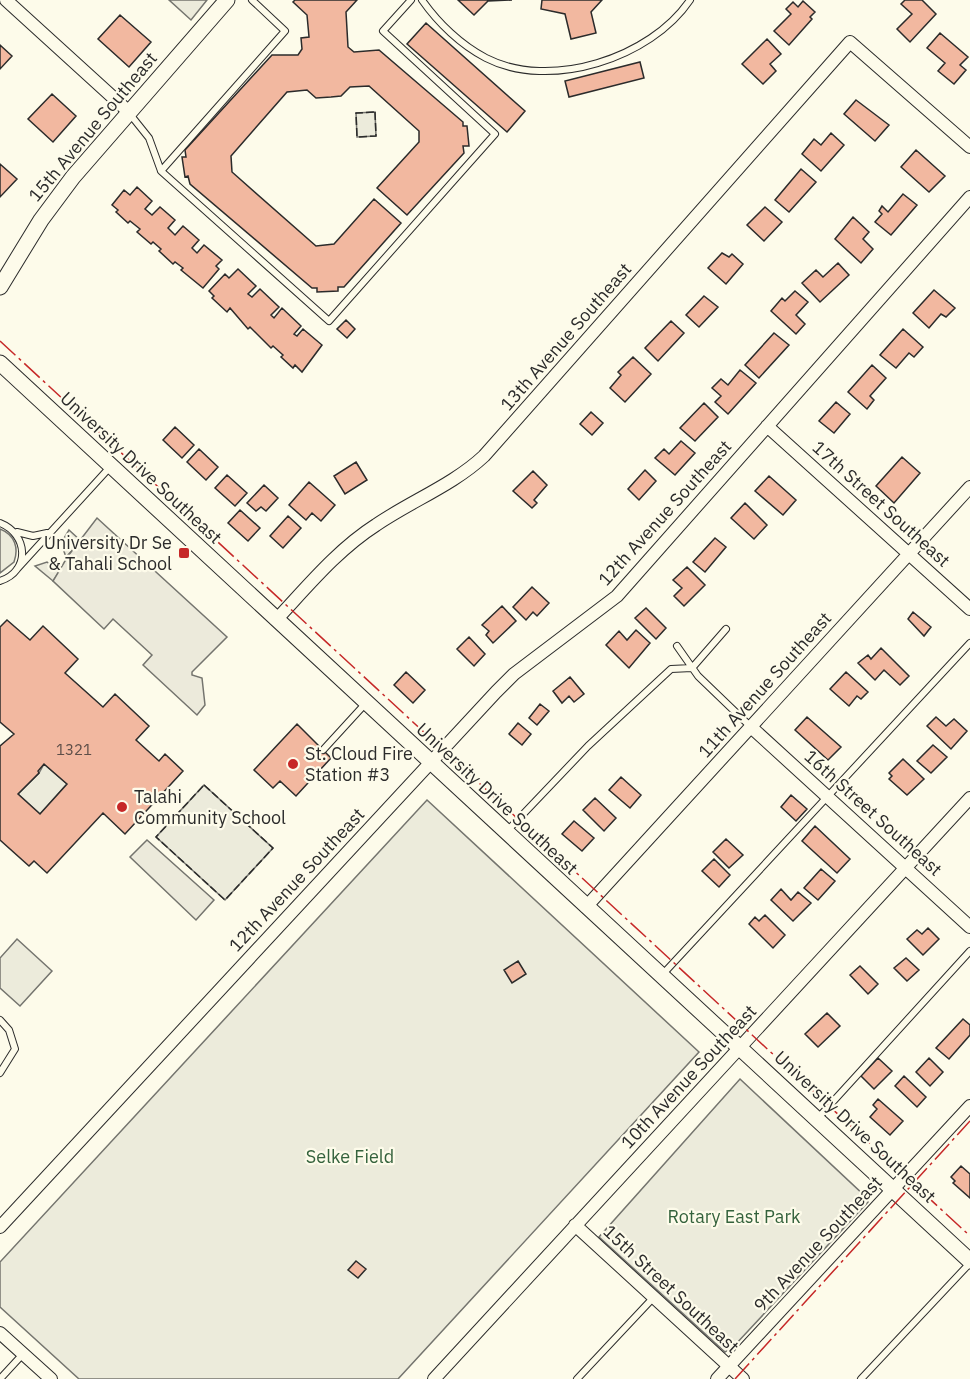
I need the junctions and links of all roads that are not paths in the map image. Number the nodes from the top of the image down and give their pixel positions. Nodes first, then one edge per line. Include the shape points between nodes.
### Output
1 (6, 0) edge
2 (227, 0) edge
3 (252, 0) edge
4 (411, 0) edge
5 (422, 0) edge
6 (690, 0) edge
7 (129, 112) junction
8 (970, 147) edge
9 (161, 171) junction
10 (970, 197) edge
11 (0, 287) edge
12 (0, 363) edge
13 (767, 426) junction
14 (111, 466) junction
15 (970, 487) edge
16 (0, 523) edge
17 (15, 531) junction
18 (51, 532) junction
19 (910, 552) junction
20 (17, 569) junction
21 (0, 581) edge
22 (970, 609) edge
23 (276, 620) junction
24 (726, 629) dead end
25 (970, 643) edge
26 (677, 646) dead end
27 (693, 668) junction
28 (366, 703) junction
29 (751, 727) junction
30 (323, 750) dead end
31 (430, 763) junction
32 (828, 797) junction
33 (970, 798) edge
34 (506, 833) junction
35 (906, 867) junction
36 (586, 907) junction
37 (970, 927) edge
38 (970, 951) edge
39 (661, 977) junction
40 (0, 1020) edge
41 (742, 1048) junction
42 (0, 1073) edge
43 (970, 1106) edge
44 (817, 1119) junction
45 (894, 1190) junction
46 (575, 1225) junction
47 (0, 1227) edge
48 (970, 1262) edge
49 (654, 1297) junction
50 (0, 1333) edge
51 (23, 1354) junction
52 (729, 1366) junction
53 (0, 1379) edge
54 (51, 1379) edge
55 (434, 1379) edge
56 (577, 1379) edge
57 (717, 1379) edge
58 (742, 1379) edge
59 (861, 1379) edge

1 - 7 street
2 - 7 street, 15th Avenue Southeast
3 - 9 lane via 285,31
4 - 9 lane via 383,31 495,134 330,321
5 - 6 lane via 447,29 487,59 553,70 599,62 635,49 669,25
7 - 9 lane via 149,138
7 - 11 street, 15th Avenue Southeast via 69,182
8 - 23 street, 13th Avenue Southeast via 850,42 484,456 459,476 363,534
10 - 13 street, 12th Avenue Southeast
12 - 14 street, University Drive Southeast
13 - 19 street, 17th Street Southeast
13 - 31 street, 12th Avenue Southeast via 617,596 514,674
14 - 18 lane
14 - 23 street, University Drive Southeast
15 - 19 street, 11th Avenue Southeast
16 - 17 lane
17 - 18 lane via 33,536
17 - 20 lane via 23,554
18 - 20 lane
19 - 22 street, 17th Street Southeast
19 - 29 street, 11th Avenue Southeast
20 - 21 lane
23 - 28 street, University Drive Southeast
24 - 27 lane
25 - 32 lane
26 - 27 lane
27 - 29 lane
27 - 34 lane via 671,669 588,746
28 - 30 lane
28 - 31 street, University Drive Southeast
29 - 32 street, 16th Street Southeast
29 - 36 street, 11th Avenue Southeast
31 - 34 street, University Drive Southeast
31 - 47 street, 12th Avenue Southeast
32 - 35 street, 16th Street Southeast
32 - 39 lane
33 - 35 street, 10th Avenue Southeast
34 - 36 street, University Drive Southeast
35 - 37 street, 16th Street Southeast
35 - 41 street, 10th Avenue Southeast
36 - 39 street, University Drive Southeast
38 - 44 lane
39 - 41 street, University Drive Southeast
40 - 42 lane via 9,1030 15,1049
41 - 44 street, University Drive Southeast
41 - 46 street, 10th Avenue Southeast
43 - 45 street, 9th Avenue Southeast
44 - 45 street, University Drive Southeast
45 - 48 street, University Drive Southeast
45 - 52 street, 9th Avenue Southeast
46 - 49 street, 15th Street Southeast
46 - 55 street, 10th Avenue Southeast
48 - 59 lane
49 - 52 street, 15th Street Southeast
49 - 56 lane
50 - 51 street
51 - 53 lane
51 - 54 street
52 - 57 street, 9th Avenue Southeast
52 - 58 street, 15th Street Southeast

